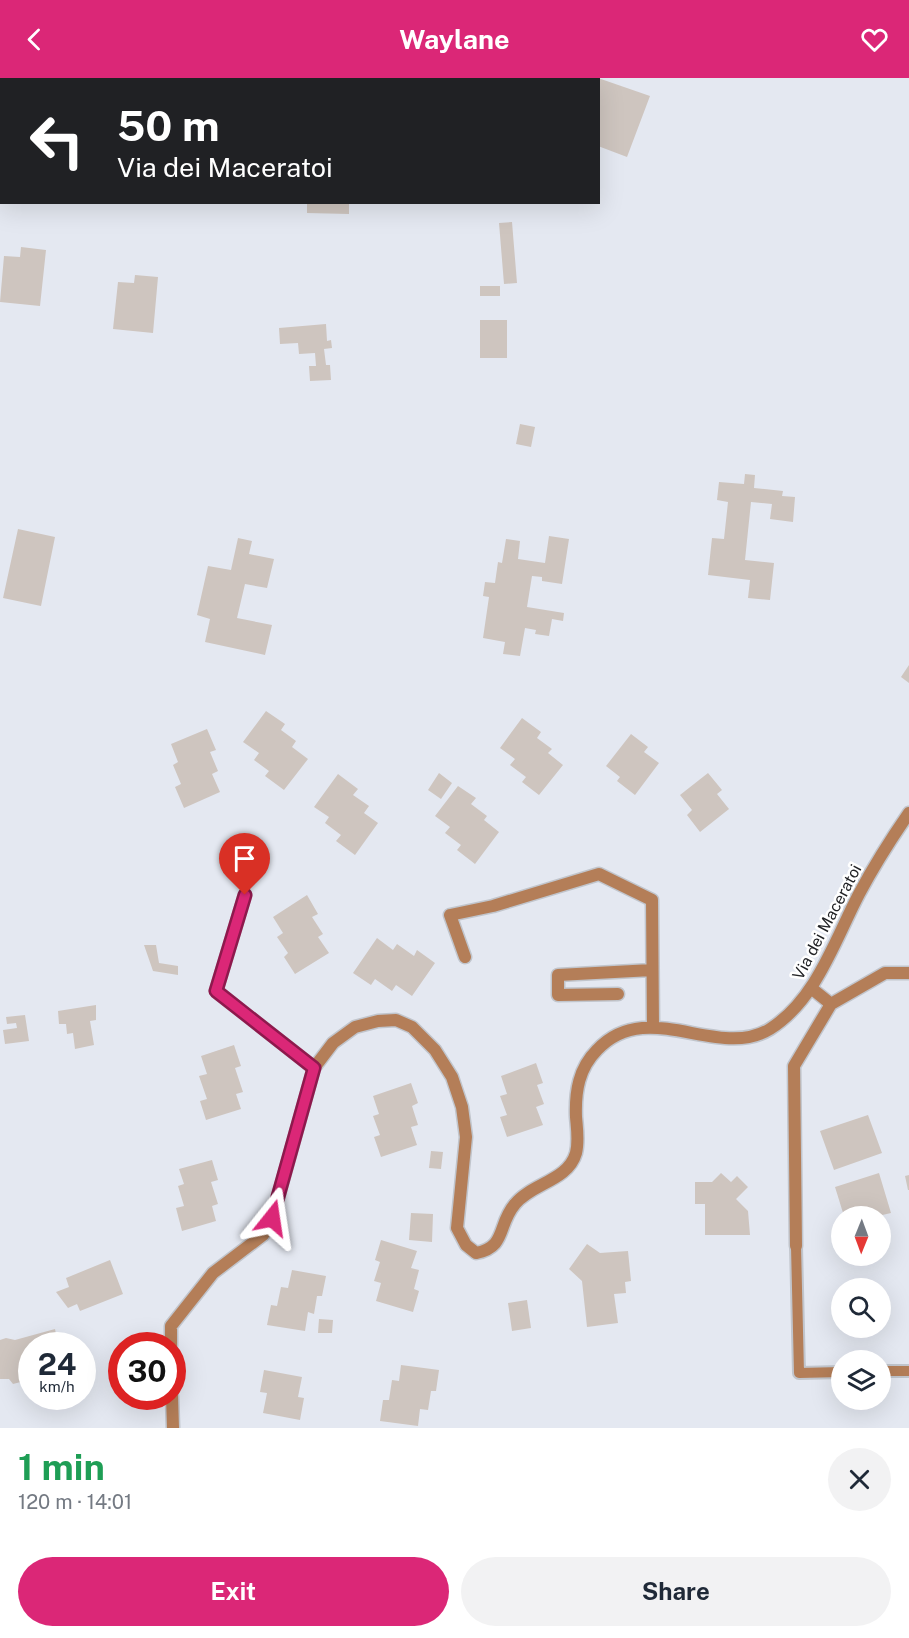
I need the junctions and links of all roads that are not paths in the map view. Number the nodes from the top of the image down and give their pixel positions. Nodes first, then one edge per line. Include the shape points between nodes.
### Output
1 (909, 813) edge
2 (245, 895) dead end
3 (465, 957) dead end
4 (652, 970) junction
5 (909, 973) edge
6 (812, 988) junction
7 (618, 994) dead end
8 (831, 1004) junction
9 (653, 1027) junction
10 (314, 1068) junction
11 (796, 1246) joint
12 (171, 1332) edge
13 (891, 1371) edge
14 (909, 1371) edge
15 (831, 1372) edge
16 (172, 1410) edge
17 (173, 1428) edge

1 - 6 street, Via dei Maceratoi via 886,846
2 - 10 street via 216,991
3 - 4 street via 450,915 599,874 652,900
4 - 7 street via 558,975 558,994
4 - 9 street
5 - 8 street via 885,973
6 - 8 street
6 - 9 street, Via dei Maceratoi via 769,1029 749,1037 726,1038
8 - 11 street via 794,1066
9 - 10 street, Via dei Maceratoi via 619,1034 598,1048 583,1068 576,1094 578,1136 569,1167 514,1204 498,1241 488,1251 476,1253 466,1245 458,1228 466,1137 462,1107 452,1077 435,1050 412,1027 396,1020 378,1021 355,1028 333,1043
10 - 12 street, Via dei Maceratoi via 272,1218 263,1235 213,1273 171,1326
11 - 15 lane via 799,1373
13 - 14 lane
16 - 17 street

